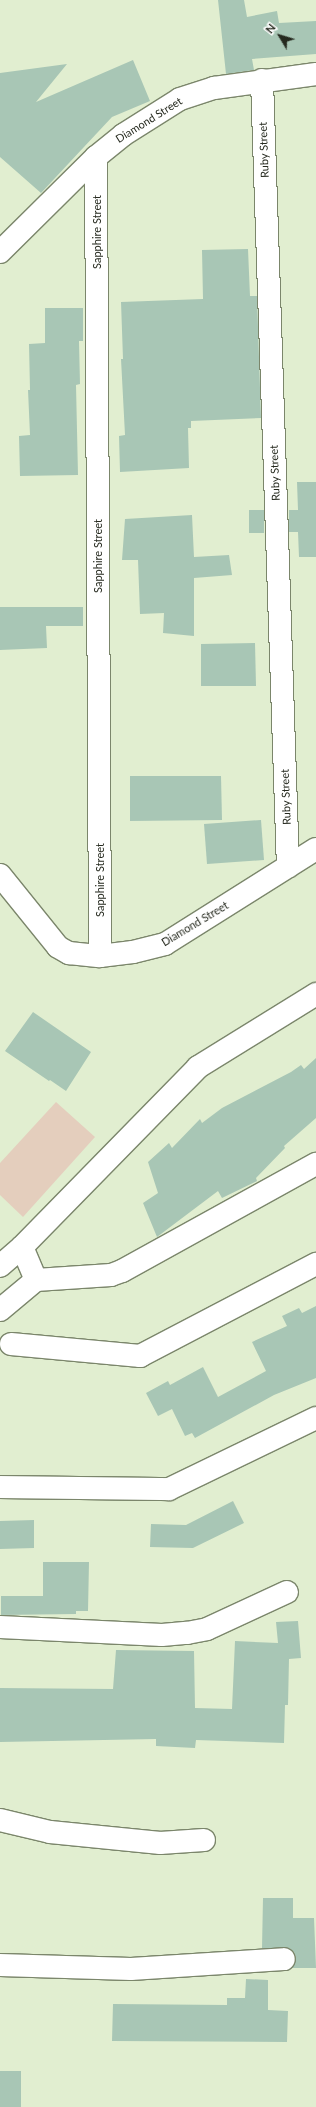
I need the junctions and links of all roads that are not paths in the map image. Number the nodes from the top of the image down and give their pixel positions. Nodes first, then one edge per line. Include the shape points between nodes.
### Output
1 (316, 74) edge
2 (262, 80) junction
3 (96, 157) junction
4 (0, 252) edge
5 (316, 849) edge
6 (288, 867) junction
7 (0, 876) edge
8 (100, 956) junction
9 (316, 994) edge
10 (316, 1164) edge
11 (22, 1247) junction
12 (316, 1264) edge
13 (0, 1266) edge
14 (36, 1280) junction
15 (0, 1310) edge
16 (4, 1343) edge
17 (316, 1418) edge
18 (0, 1487) edge
19 (287, 1592) dead end
20 (0, 1627) edge
21 (0, 1820) edge
22 (204, 1840) dead end
23 (284, 1959) dead end
24 (0, 1965) edge

1 - 2 street, Diamond Street
2 - 3 street, Diamond Street via 214,88 180,99 123,135
2 - 6 street, Ruby Street
3 - 4 street, Diamond Street
3 - 8 street, Sapphire Street
5 - 6 street, Diamond Street
6 - 8 street, Diamond Street via 165,944 133,952
7 - 8 street, Diamond Street via 58,947 69,953
9 - 11 street via 198,1067
10 - 14 street via 122,1271 111,1275
11 - 13 street
11 - 14 street
12 - 16 street via 140,1356
14 - 15 street
17 - 18 street via 169,1489
19 - 20 street via 207,1629 187,1633 162,1635
21 - 22 street via 50,1832 160,1843
23 - 24 street via 131,1969

